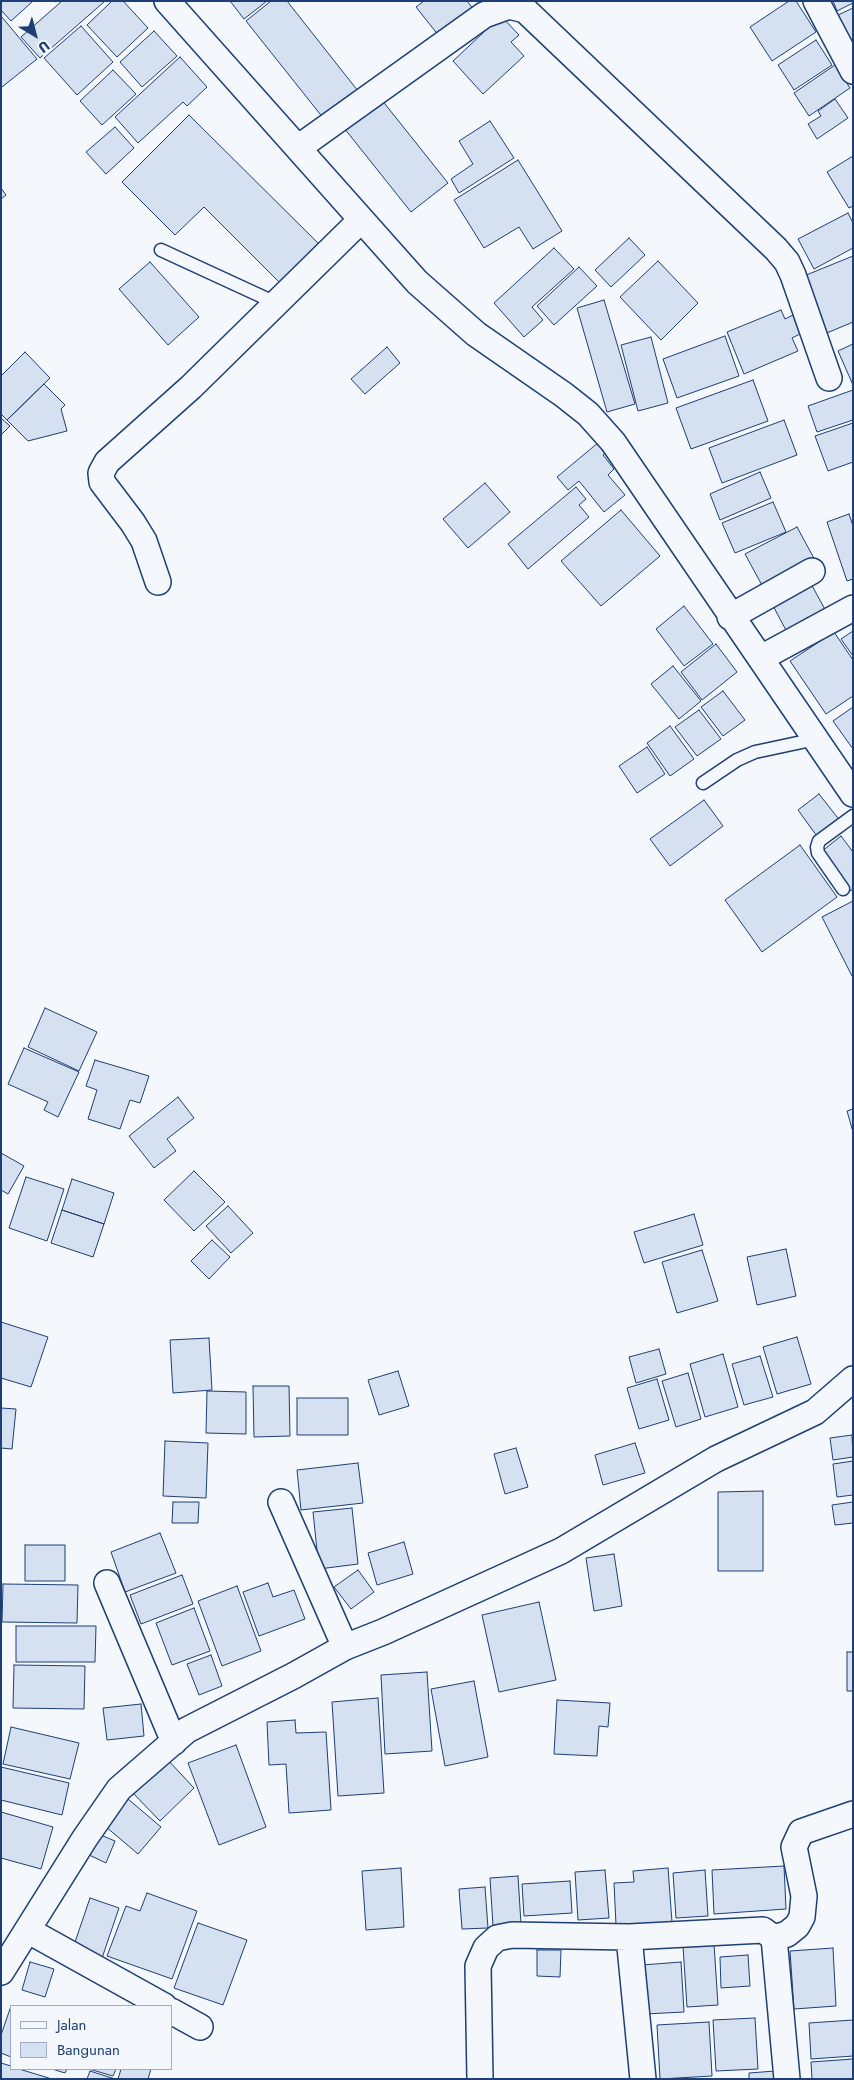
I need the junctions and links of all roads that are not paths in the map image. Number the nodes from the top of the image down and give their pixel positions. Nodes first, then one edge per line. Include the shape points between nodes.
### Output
1 (167, 1) edge
2 (816, 1) edge
3 (853, 71) edge
4 (298, 148) junction
5 (361, 220) junction
6 (162, 250) dead end
7 (276, 303) junction
8 (829, 378) dead end
9 (812, 571) dead end
10 (158, 582) dead end
11 (853, 608) edge
12 (730, 617) junction
13 (761, 658) junction
14 (816, 739) junction
15 (703, 783) dead end
16 (853, 794) edge
17 (853, 816) edge
18 (843, 889) dead end
19 (853, 1379) edge
20 (281, 1502) dead end
21 (107, 1583) dead end
22 (345, 1647) junction
23 (174, 1742) junction
24 (853, 1814) edge
25 (629, 1937) junction
26 (774, 1938) junction
27 (15, 1941) edge
28 (1, 1972) edge
29 (162, 2005) edge
30 (172, 2012) edge
31 (200, 2027) dead end
32 (480, 2079) edge
33 (643, 2079) edge
34 (787, 2079) edge

1 - 4 street
2 - 3 street
4 - 5 street
4 - 8 street via 484,16 509,6 525,10 787,262
5 - 7 street
5 - 12 street via 417,282 476,334 588,414 613,442
6 - 7 lane
7 - 10 street via 108,462 101,473 102,482 144,542
9 - 12 street
11 - 13 street
12 - 13 street
13 - 14 street
14 - 15 lane via 755,752
14 - 16 street
17 - 18 lane via 820,841 817,847
19 - 22 street via 814,1412 716,1458 561,1551
20 - 22 street
21 - 23 street
22 - 23 street via 187,1730
23 - 27 street via 119,1789
24 - 26 street via 801,1832 794,1846 804,1896 802,1917 787,1934
25 - 26 street via 763,1930
25 - 32 street via 512,1935 497,1938 486,1948 478,1966
25 - 33 street
26 - 34 street
27 - 28 street
27 - 29 street
30 - 31 street

